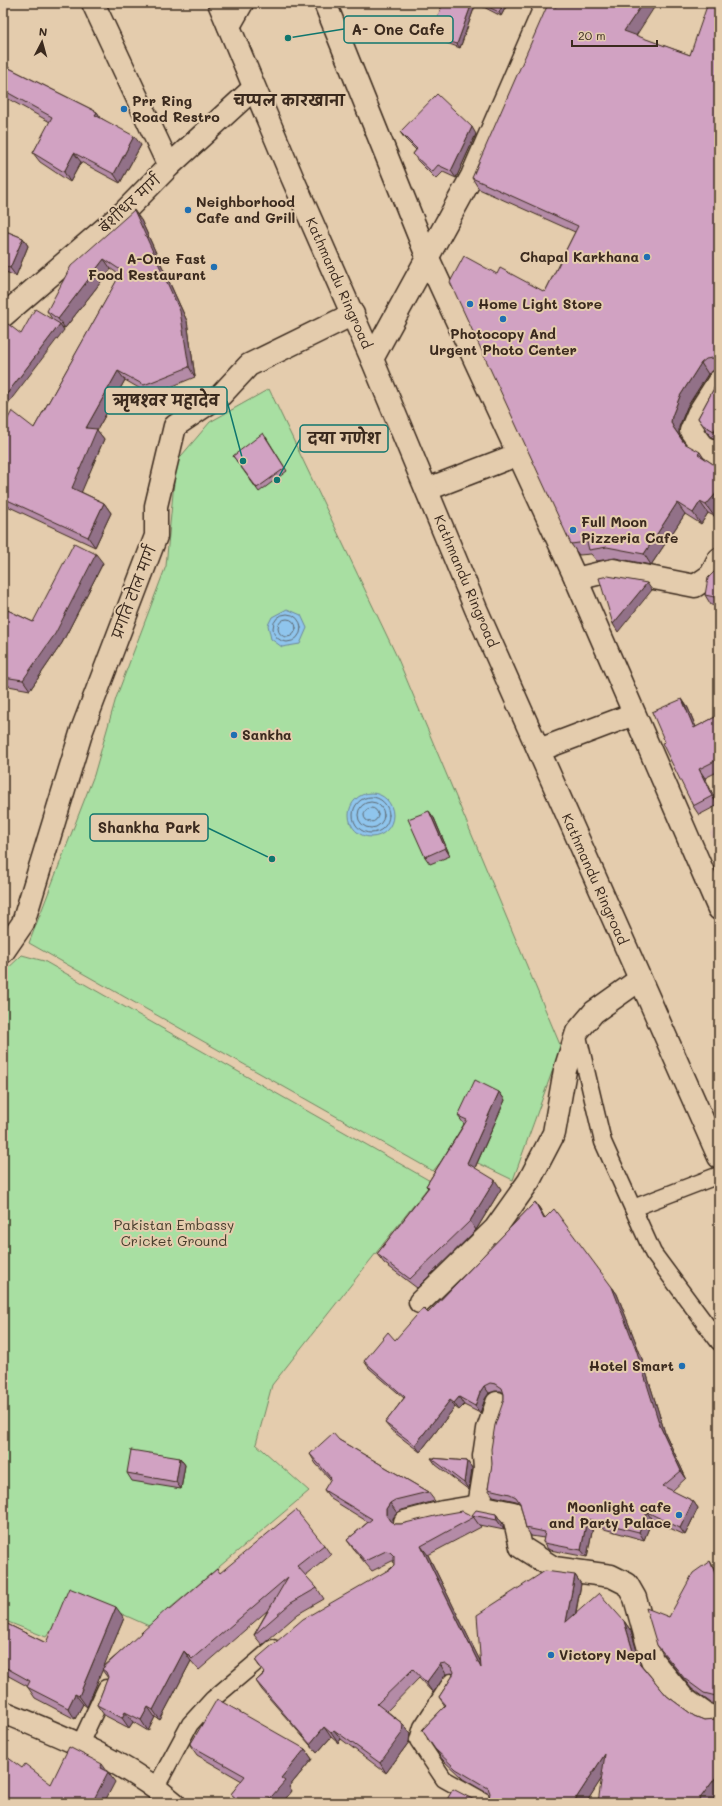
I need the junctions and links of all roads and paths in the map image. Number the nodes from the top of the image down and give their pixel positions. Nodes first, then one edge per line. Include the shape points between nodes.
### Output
1 (93, 3) edge
2 (219, 3) edge
3 (242, 3) edge
4 (325, 3) edge
5 (547, 3) edge
6 (229, 26) junction
7 (254, 88) junction
8 (169, 166) junction
9 (427, 256) junction
10 (352, 314) junction
11 (3, 316) edge
12 (372, 359) junction
13 (719, 381) edge
14 (519, 454) junction
15 (719, 455) edge
16 (428, 489) junction
17 (719, 559) edge
18 (576, 579) junction
19 (634, 714) junction
20 (538, 750) junction
21 (719, 909) edge
22 (3, 952) edge
23 (639, 980) junction
24 (577, 1032) junction
25 (719, 1157) edge
26 (719, 1175) edge
27 (633, 1208) junction
28 (420, 1302) dead end
29 (719, 1342) edge
30 (497, 1403) dead end
31 (479, 1506) junction
32 (405, 1522) edge
33 (286, 1637) edge
34 (451, 1682) edge
35 (106, 1688) edge
36 (3, 1712) edge
37 (719, 1717) edge
38 (80, 1744) junction
39 (156, 1787) junction
40 (174, 1803) edge
41 (486, 1803) edge

1 - 8 main road
2 - 6 main road, Kathmandu Ringroad
3 - 6 main road
4 - 9 main road
5 - 9 main road via 472,176
6 - 7 main road, Kathmandu Ringroad
7 - 8 main road, बंशीधर मार्ग
7 - 10 main road, Kathmandu Ringroad
8 - 11 main road, बंशीधर मार्ग via 124,212
9 - 12 main road
9 - 14 main road
10 - 12 main road, Kathmandu Ringroad
10 - 22 main road, प्रगति टोल मार्ग via 249,365 220,395 175,426 156,506 156,536 82,730 23,923
12 - 16 main road, Kathmandu Ringroad
13 - 15 main road via 698,414 691,431 702,446
14 - 16 main road
14 - 18 main road
16 - 20 main road, Kathmandu Ringroad via 476,609
17 - 18 main road via 711,575 695,586 613,570
18 - 19 main road
19 - 20 main road
19 - 21 main road
20 - 23 main road, Kathmandu Ringroad
23 - 24 main road via 594,1012
23 - 25 main road, Kathmandu Ringroad
24 - 27 lane via 603,1142
24 - 28 main road via 565,1070 554,1133 529,1180 495,1229
26 - 27 lane
27 - 29 lane via 653,1253
30 - 31 main road via 488,1429
31 - 32 main road
31 - 37 main road via 513,1513 521,1547 554,1568 611,1576 627,1584 635,1598 652,1660 683,1698 705,1714
33 - 39 lane via 213,1699 190,1724
34 - 41 lane via 422,1727 418,1740 444,1779
35 - 38 lane
36 - 38 main road
38 - 39 main road
39 - 40 main road

